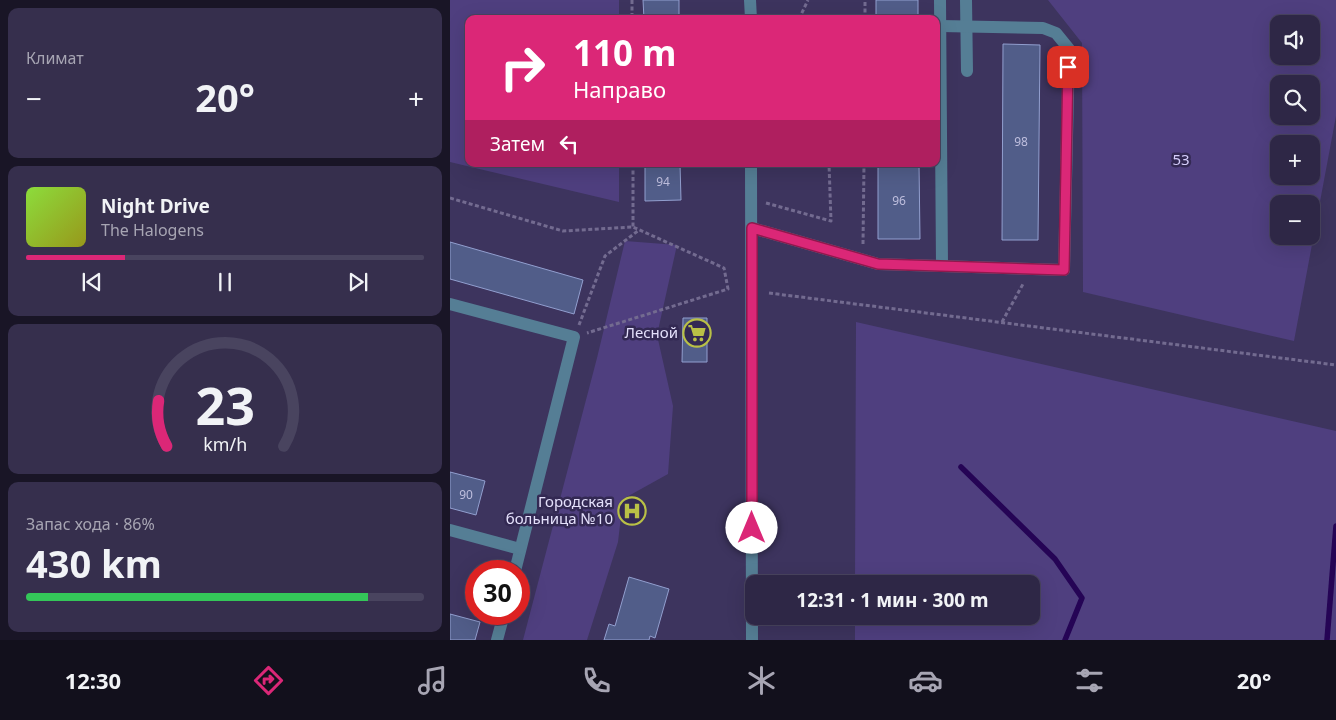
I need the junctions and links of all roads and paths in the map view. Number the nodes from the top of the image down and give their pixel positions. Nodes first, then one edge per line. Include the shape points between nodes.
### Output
1 (632, 0) edge
2 (750, 0) edge
3 (808, 0) edge
4 (865, 0) edge
5 (940, 0) edge
6 (966, 0) edge
7 (632, 15) edge
8 (750, 15) edge
9 (801, 15) edge
10 (865, 15) edge
11 (940, 26) junction
12 (966, 26) junction
13 (967, 71) dead end
14 (633, 167) edge
15 (751, 167) edge
16 (829, 167) edge
17 (864, 167) edge
18 (450, 198) edge
19 (763, 203) dead end
20 (633, 227) junction
21 (752, 228) junction
22 (639, 230) junction
23 (863, 260) junction
24 (942, 266) junction
25 (1032, 269) junction
26 (769, 293) dead end
27 (450, 304) edge
28 (1002, 322) junction
29 (574, 337) junction
30 (1336, 365) edge
31 (450, 530) edge
32 (520, 549) junction
33 (517, 560) edge
34 (501, 625) edge
35 (497, 640) edge
36 (752, 640) edge

1 - 7 path
2 - 8 street
3 - 9 path
4 - 10 path
5 - 11 street
6 - 12 street
11 - 12 street
11 - 24 street
12 - 13 street
12 - 25 street via 1042,28 1056,33 1069,49 1064,270
14 - 20 path
15 - 21 street
16 - 19 path via 831,221
17 - 23 path
18 - 20 path via 563,231
20 - 22 path
21 - 23 street
21 - 36 street
22 - 29 path via 605,256
22 - 29 path via 724,268 728,289
23 - 24 street via 878,264
24 - 25 street
25 - 28 path
26 - 28 path
27 - 29 street
28 - 30 path
29 - 32 street
31 - 32 street
32 - 33 street
34 - 35 street

